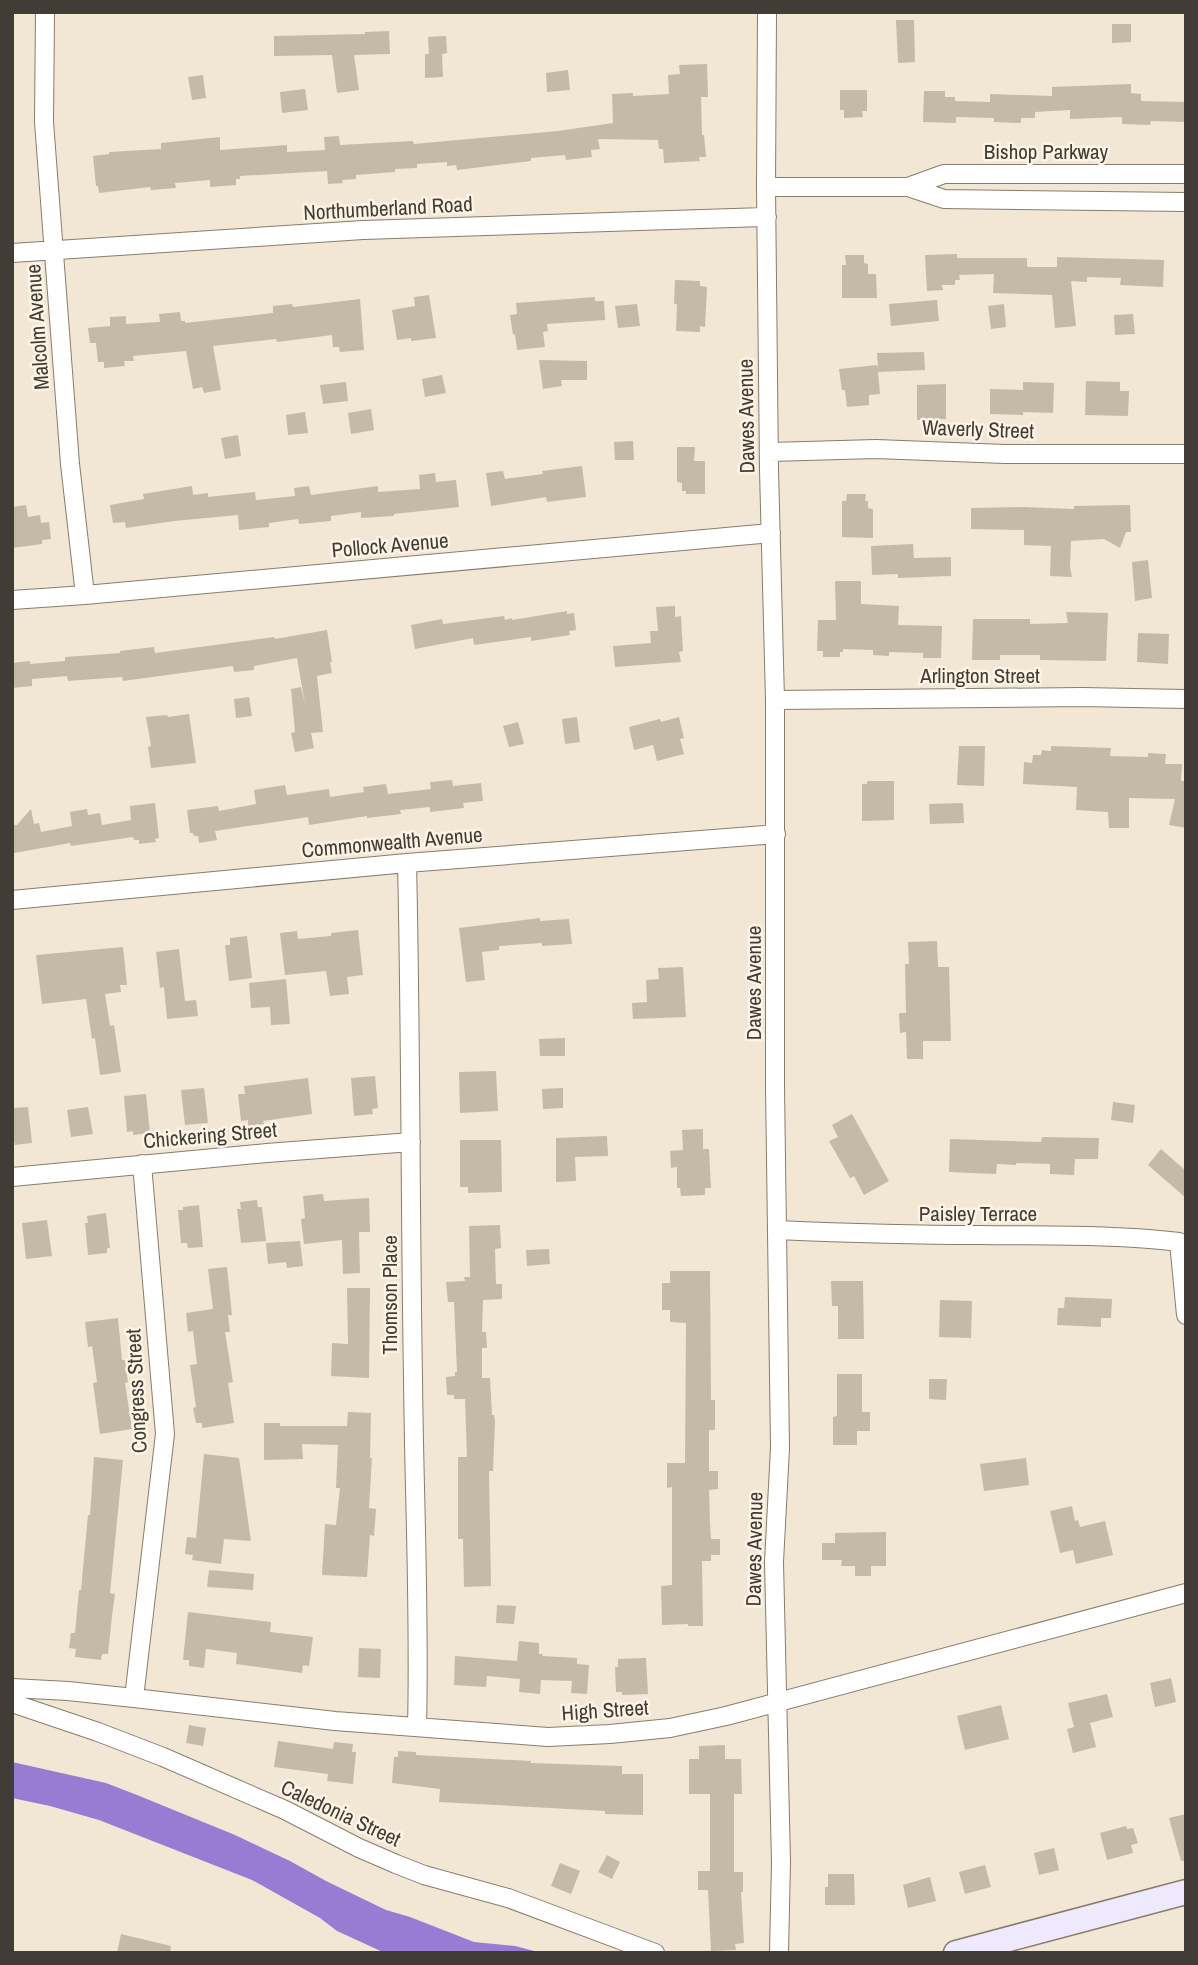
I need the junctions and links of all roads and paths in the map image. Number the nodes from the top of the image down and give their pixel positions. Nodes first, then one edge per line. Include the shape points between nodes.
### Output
1 (45, 12) edge
2 (767, 12) edge
3 (1186, 174) edge
4 (766, 187) junction
5 (908, 187) junction
6 (1186, 202) edge
7 (767, 217) junction
8 (54, 251) junction
9 (12, 253) edge
10 (770, 452) junction
11 (1186, 454) edge
12 (771, 533) junction
13 (85, 595) junction
14 (12, 600) edge
15 (1186, 699) edge
16 (775, 700) junction
17 (776, 834) junction
18 (407, 863) junction
19 (12, 900) edge
20 (411, 1142) junction
21 (142, 1164) junction
22 (12, 1177) edge
23 (777, 1230) junction
24 (1186, 1315) edge
25 (1186, 1593) edge
26 (12, 1688) edge
27 (134, 1698) junction
28 (778, 1702) junction
29 (12, 1703) edge
30 (417, 1727) junction
31 (1186, 1892) edge
32 (655, 1953) edge
33 (779, 1953) edge
34 (956, 1953) edge

1 - 8 street, Malcolm Avenue via 44,122
2 - 4 street, Dawes Avenue
3 - 5 street, Bishop Parkway via 944,174
4 - 5 street, Bishop Parkway
4 - 7 street, Dawes Avenue
5 - 6 street, Bishop Parkway via 944,199
7 - 8 street, Northumberland Road via 363,230
7 - 10 street, Dawes Avenue
8 - 9 street, Northumberland Road
8 - 13 street, Malcolm Avenue
10 - 11 street, Waverly Street via 876,449
10 - 12 street, Dawes Avenue
12 - 13 street, Pollock Avenue
12 - 16 street, Dawes Avenue
13 - 14 street, Pollock Avenue
15 - 16 street, Arlington Street
16 - 17 street, Dawes Avenue
17 - 18 street, Commonwealth Avenue
17 - 23 street, Dawes Avenue
18 - 19 street, Commonwealth Avenue
18 - 20 street, Thomson Place
20 - 21 street, Chickering Street
20 - 30 street, Thomson Place
21 - 22 street, Chickering Street
21 - 27 street, Congress Street via 165,1434
23 - 24 street, Paisley Terrace via 1098,1236 1179,1242
23 - 28 street, Dawes Avenue via 780,1448 774,1562
25 - 28 street, High Street
26 - 27 street, High Street
27 - 30 street, High Street
28 - 30 street, High Street via 670,1728 610,1734 548,1737
28 - 33 street, Dawes Avenue
29 - 32 street, Caledonia Street via 163,1757 424,1875 508,1898
31 - 34 street

